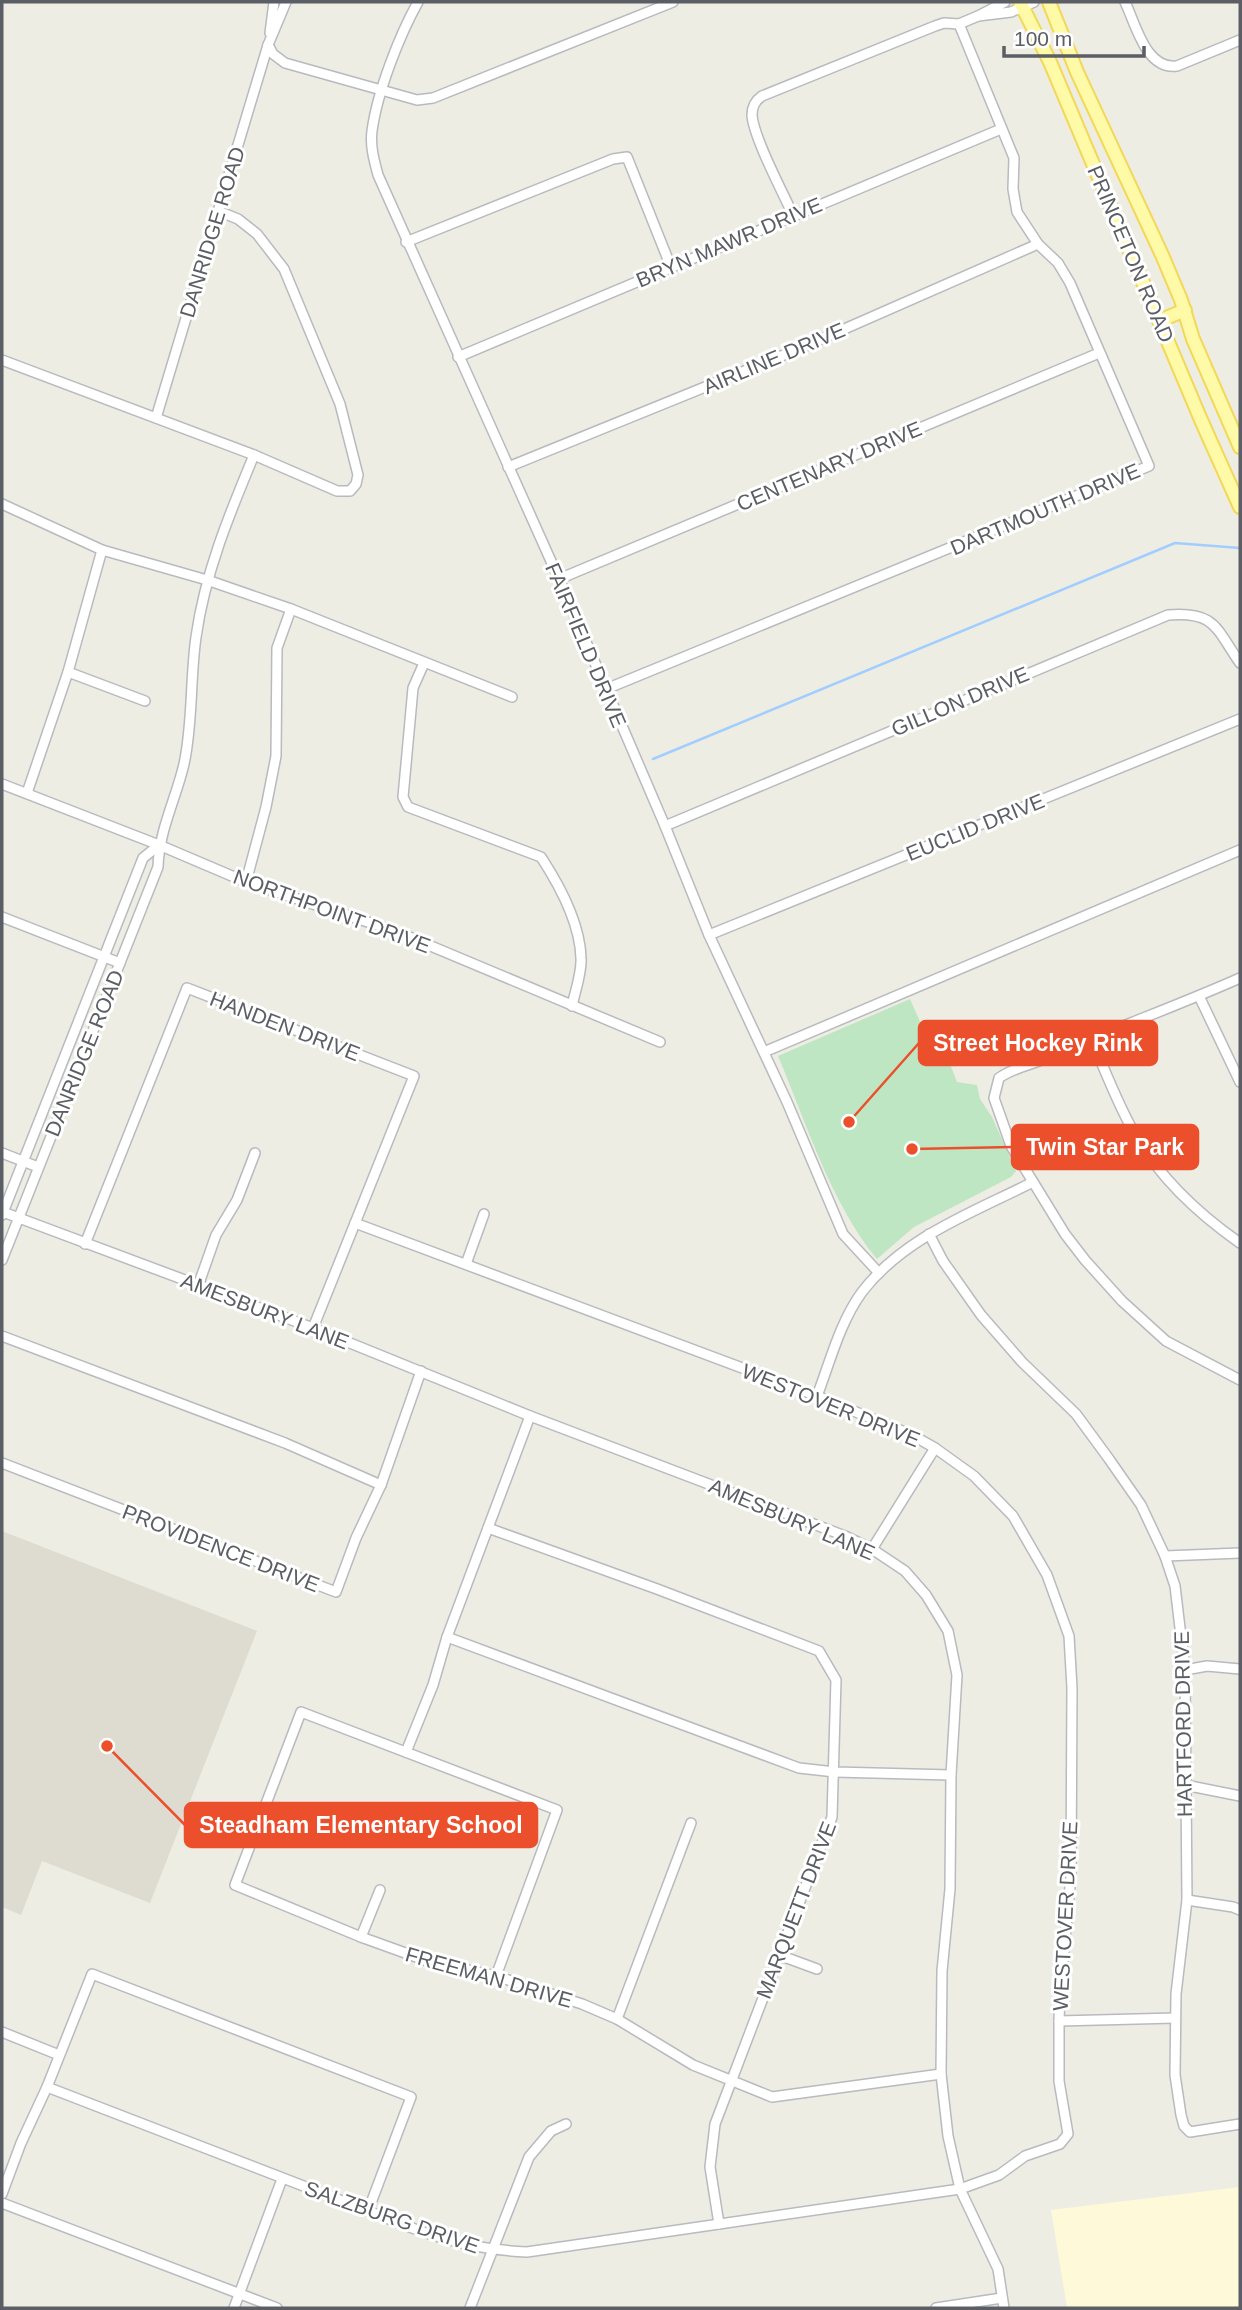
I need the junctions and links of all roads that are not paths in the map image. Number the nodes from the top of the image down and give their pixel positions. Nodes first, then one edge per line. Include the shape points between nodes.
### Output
1 (274, 2) edge
2 (286, 2) edge
3 (418, 2) edge
4 (673, 2) edge
5 (1005, 2) edge
6 (1049, 2) edge
7 (1125, 2) edge
8 (1026, 4) edge
9 (978, 16) junction
10 (959, 24) junction
11 (1240, 40) edge
12 (268, 45) junction
13 (382, 90) junction
14 (1001, 129) junction
15 (218, 211) junction
16 (793, 215) junction
17 (407, 242) junction
18 (1038, 244) junction
19 (671, 267) junction
20 (1185, 310) junction
21 (1159, 321) junction
22 (1099, 354) junction
23 (458, 357) junction
24 (2, 360) edge
25 (1214, 389) junction
26 (1192, 399) junction
27 (156, 418) junction
28 (1240, 447) edge
29 (254, 455) junction
30 (508, 467) junction
31 (2, 504) edge
32 (1240, 506) edge
33 (102, 550) junction
34 (559, 579) junction
35 (207, 580) junction
36 (291, 608) junction
37 (424, 663) junction
38 (1240, 663) edge
39 (68, 672) junction
40 (606, 688) junction
41 (512, 697) dead end
42 (145, 701) dead end
43 (1240, 719) edge
44 (2, 785) edge
45 (27, 793) junction
46 (665, 825) junction
47 (159, 845) junction
48 (1240, 850) edge
49 (246, 882) junction
50 (2, 917) edge
51 (709, 934) junction
52 (104, 957) junction
53 (120, 963) junction
54 (1240, 978) edge
55 (1199, 996) junction
56 (572, 1006) junction
57 (1091, 1038) junction
58 (660, 1042) dead end
59 (764, 1052) junction
60 (1240, 1083) edge
61 (2, 1153) edge
62 (255, 1153) dead end
63 (24, 1161) junction
64 (38, 1167) junction
65 (1033, 1182) junction
66 (3, 1214) edge
67 (484, 1214) dead end
68 (19, 1218) junction
69 (355, 1223) junction
70 (929, 1234) junction
71 (1240, 1243) edge
72 (85, 1244) junction
73 (2, 1260) edge
74 (466, 1264) junction
75 (879, 1273) junction
76 (198, 1286) junction
77 (313, 1328) junction
78 (2, 1336) edge
79 (421, 1371) junction
80 (1240, 1380) edge
81 (817, 1396) junction
82 (530, 1416) junction
83 (935, 1448) junction
84 (2, 1463) edge
85 (381, 1485) junction
86 (488, 1528) junction
87 (872, 1549) junction
88 (1240, 1553) edge
89 (1165, 1556) junction
90 (447, 1637) junction
91 (1240, 1669) edge
92 (1185, 1670) junction
93 (406, 1752) junction
94 (835, 1772) junction
95 (951, 1776) junction
96 (1185, 1785) junction
97 (1240, 1796) edge
98 (691, 1824) dead end
99 (380, 1890) dead end
100 (1187, 1900) junction
101 (1240, 1910) edge
102 (361, 1937) junction
103 (779, 1955) junction
104 (817, 1969) dead end
105 (496, 1976) junction
106 (1175, 2018) junction
107 (617, 2019) junction
108 (1059, 2021) junction
109 (2, 2032) edge
110 (59, 2054) junction
111 (941, 2074) junction
112 (730, 2081) junction
113 (47, 2087) junction
114 (566, 2124) dead end
115 (1240, 2124) edge
116 (282, 2179) junction
117 (960, 2189) junction
118 (2, 2194) edge
119 (2, 2203) edge
120 (368, 2211) junction
121 (719, 2224) junction
122 (491, 2250) junction
123 (239, 2294) junction
124 (1003, 2303) edge
125 (234, 2308) edge
126 (277, 2308) edge
127 (470, 2308) edge
128 (936, 2308) edge

1 - 12 street, DANRIDGE ROAD
2 - 12 street, DANRIDGE ROAD
3 - 13 street, FAIRFIELD DRIVE
4 - 13 street via 447,94 417,100
5 - 9 street
6 - 20 main road, PRINCETON ROAD
7 - 11 street via 1150,55 1166,68
8 - 9 street via 1011,12
8 - 21 main road, PRINCETON ROAD
9 - 10 street
10 - 14 street, DARTMOUTH DRIVE
10 - 16 street via 935,26 757,100 753,123
12 - 13 street via 285,63
12 - 15 street, DANRIDGE ROAD
13 - 17 street, FAIRFIELD DRIVE via 372,150
14 - 16 street, BRYN MAWR DRIVE
14 - 18 street, DARTMOUTH DRIVE via 1014,158 1017,212
15 - 27 street, DANRIDGE ROAD
15 - 29 street via 239,219 257,234 284,269 340,404 358,475 356,484 350,491 337,491
16 - 19 street, BRYN MAWR DRIVE
17 - 19 street via 627,157
17 - 23 street, FAIRFIELD DRIVE
18 - 22 street, DARTMOUTH DRIVE via 1058,262 1070,283
18 - 30 street, AIRLINE DRIVE via 801,348
19 - 23 street, BRYN MAWR DRIVE
20 - 21 main road
20 - 25 main road, PRINCETON ROAD
21 - 26 main road, PRINCETON ROAD
22 - 34 street, CENTENARY DRIVE
22 - 40 street, DARTMOUTH DRIVE via 1149,466
23 - 30 street, FAIRFIELD DRIVE
24 - 27 street
25 - 26 main road
25 - 28 main road, PRINCETON ROAD
26 - 32 main road, PRINCETON ROAD
27 - 29 street
29 - 35 street, DANRIDGE ROAD
30 - 34 street, FAIRFIELD DRIVE
31 - 33 street
33 - 35 street
33 - 39 street
34 - 40 street, FAIRFIELD DRIVE
35 - 36 street
35 - 47 street, DANRIDGE ROAD via 195,638 184,764
36 - 37 street
36 - 49 street via 277,648 276,756
37 - 41 street
37 - 56 street via 413,688 403,797 408,807 541,857 578,931 582,960
38 - 46 street, GILLON DRIVE via 1210,621 1196,615 1168,615
39 - 42 street
39 - 45 street
40 - 46 street, FAIRFIELD DRIVE
43 - 51 street, EUCLID DRIVE
44 - 45 street, NORTHPOINT DRIVE
45 - 47 street, NORTHPOINT DRIVE
46 - 51 street, FAIRFIELD DRIVE
47 - 49 street, NORTHPOINT DRIVE
47 - 52 street, DANRIDGE ROAD via 143,858
47 - 53 street, DANRIDGE ROAD via 158,867
48 - 59 street
49 - 56 street, NORTHPOINT DRIVE via 395,930
50 - 52 street
51 - 59 street, FAIRFIELD DRIVE
52 - 53 street
52 - 63 street, DANRIDGE ROAD
53 - 64 street, DANRIDGE ROAD
54 - 55 street
55 - 57 street
55 - 60 street
56 - 58 street, NORTHPOINT DRIVE
57 - 65 street via 999,1078 994,1097 998,1112 1011,1146
57 - 71 street via 1135,1135 1151,1159 1199,1212
59 - 75 street, FAIRFIELD DRIVE via 843,1234
61 - 63 street
62 - 76 street via 237,1200 216,1234
63 - 64 street
63 - 66 street, DANRIDGE ROAD
64 - 68 street, DANRIDGE ROAD
65 - 70 street
65 - 80 street via 1084,1260 1122,1301 1166,1340
66 - 68 street, AMESBURY LANE
67 - 74 street
68 - 72 street, AMESBURY LANE
68 - 73 street, DANRIDGE ROAD
69 - 72 street, HANDEN DRIVE via 414,1076 187,988
69 - 74 street, WESTOVER DRIVE
69 - 77 street
70 - 75 street
70 - 89 street, HARTFORD DRIVE via 981,1315 1090,1433 1141,1505
72 - 76 street, AMESBURY LANE
74 - 81 street, WESTOVER DRIVE
75 - 81 street via 846,1322
76 - 77 street, AMESBURY LANE
77 - 79 street, AMESBURY LANE
78 - 85 street via 285,1443
79 - 82 street, AMESBURY LANE
79 - 85 street, PROVIDENCE DRIVE
81 - 83 street, WESTOVER DRIVE
82 - 86 street
82 - 87 street, AMESBURY LANE
83 - 87 street
83 - 108 street, WESTOVER DRIVE via 974,1476 1013,1516 1047,1575 1069,1636 1071,1876
84 - 85 street, PROVIDENCE DRIVE via 336,1592
86 - 90 street
86 - 94 street, MARQUETT DRIVE via 819,1651 836,1680
87 - 95 street, AMESBURY LANE via 905,1571 948,1632 957,1675
88 - 89 street
89 - 92 street, HARTFORD DRIVE via 1180,1609
90 - 93 street
90 - 94 street via 776,1760
91 - 92 street via 1207,1666
92 - 96 street, HARTFORD DRIVE
93 - 102 street, FREEMAN DRIVE via 301,1712 235,1885
93 - 105 street via 557,1810
94 - 95 street
94 - 103 street, MARQUETT DRIVE via 832,1817
95 - 111 street, AMESBURY LANE
96 - 97 street
96 - 100 street, HARTFORD DRIVE
98 - 107 street
99 - 102 street
100 - 101 street
100 - 106 street, HARTFORD DRIVE
102 - 105 street, FREEMAN DRIVE via 433,1963
103 - 104 street
103 - 112 street, MARQUETT DRIVE
105 - 107 street, FREEMAN DRIVE
106 - 108 street
106 - 115 street, HARTFORD DRIVE via 1175,2076 1184,2126 1190,2132
107 - 112 street, FREEMAN DRIVE via 693,2066
108 - 117 street, WESTOVER DRIVE via 1059,2081 1068,2134 1060,2144
109 - 110 street
110 - 113 street
110 - 120 street via 93,1974 411,2097
111 - 112 street, FREEMAN DRIVE via 772,2097
111 - 117 street, AMESBURY LANE
112 - 121 street, MARQUETT DRIVE via 715,2124 710,2167
113 - 116 street, SALZBURG DRIVE
113 - 118 street
114 - 122 street via 551,2131 530,2157
116 - 120 street, SALZBURG DRIVE
116 - 123 street
117 - 121 street, SALZBURG DRIVE
117 - 124 street, AMESBURY LANE via 998,2269
119 - 123 street
120 - 122 street, SALZBURG DRIVE
121 - 122 street, SALZBURG DRIVE via 527,2252
122 - 127 street
123 - 125 street
123 - 126 street
124 - 128 street

